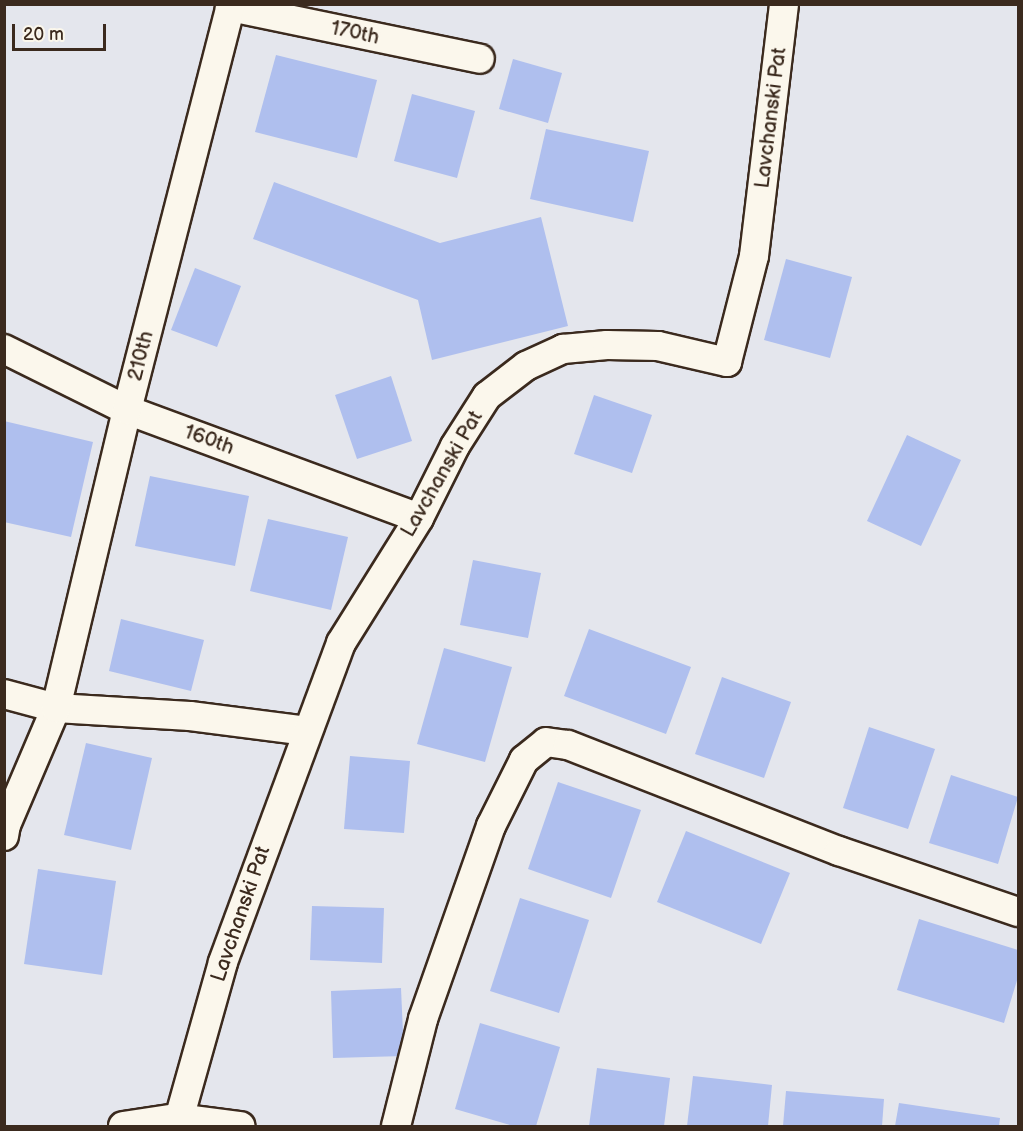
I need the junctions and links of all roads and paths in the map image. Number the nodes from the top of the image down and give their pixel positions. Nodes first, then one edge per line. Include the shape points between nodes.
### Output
1 (784, 4) edge
2 (231, 6) edge
3 (480, 59) dead end
4 (4, 349) edge
5 (127, 410) junction
6 (419, 518) junction
7 (4, 694) edge
8 (56, 708) junction
9 (307, 732) junction
10 (4, 836) edge
11 (1018, 912) edge
12 (177, 1122) edge
13 (123, 1126) edge
14 (240, 1126) edge
15 (396, 1126) edge

1 - 6 street, Lavchanski Pat via 754,256 727,362 658,346 607,345 563,349 526,366 487,396 455,446
2 - 3 street, 170th
2 - 5 street, 210th
4 - 5 street, 160th
5 - 6 street, 160th
5 - 8 street, 210th
6 - 9 street, Lavchanski Pat via 341,643
7 - 8 street
8 - 9 street via 190,716
8 - 10 street, 210th
9 - 12 street, Lavchanski Pat via 223,962
11 - 15 street via 839,851 568,745 546,742 524,760 491,826 423,1019
12 - 13 street
12 - 14 street

